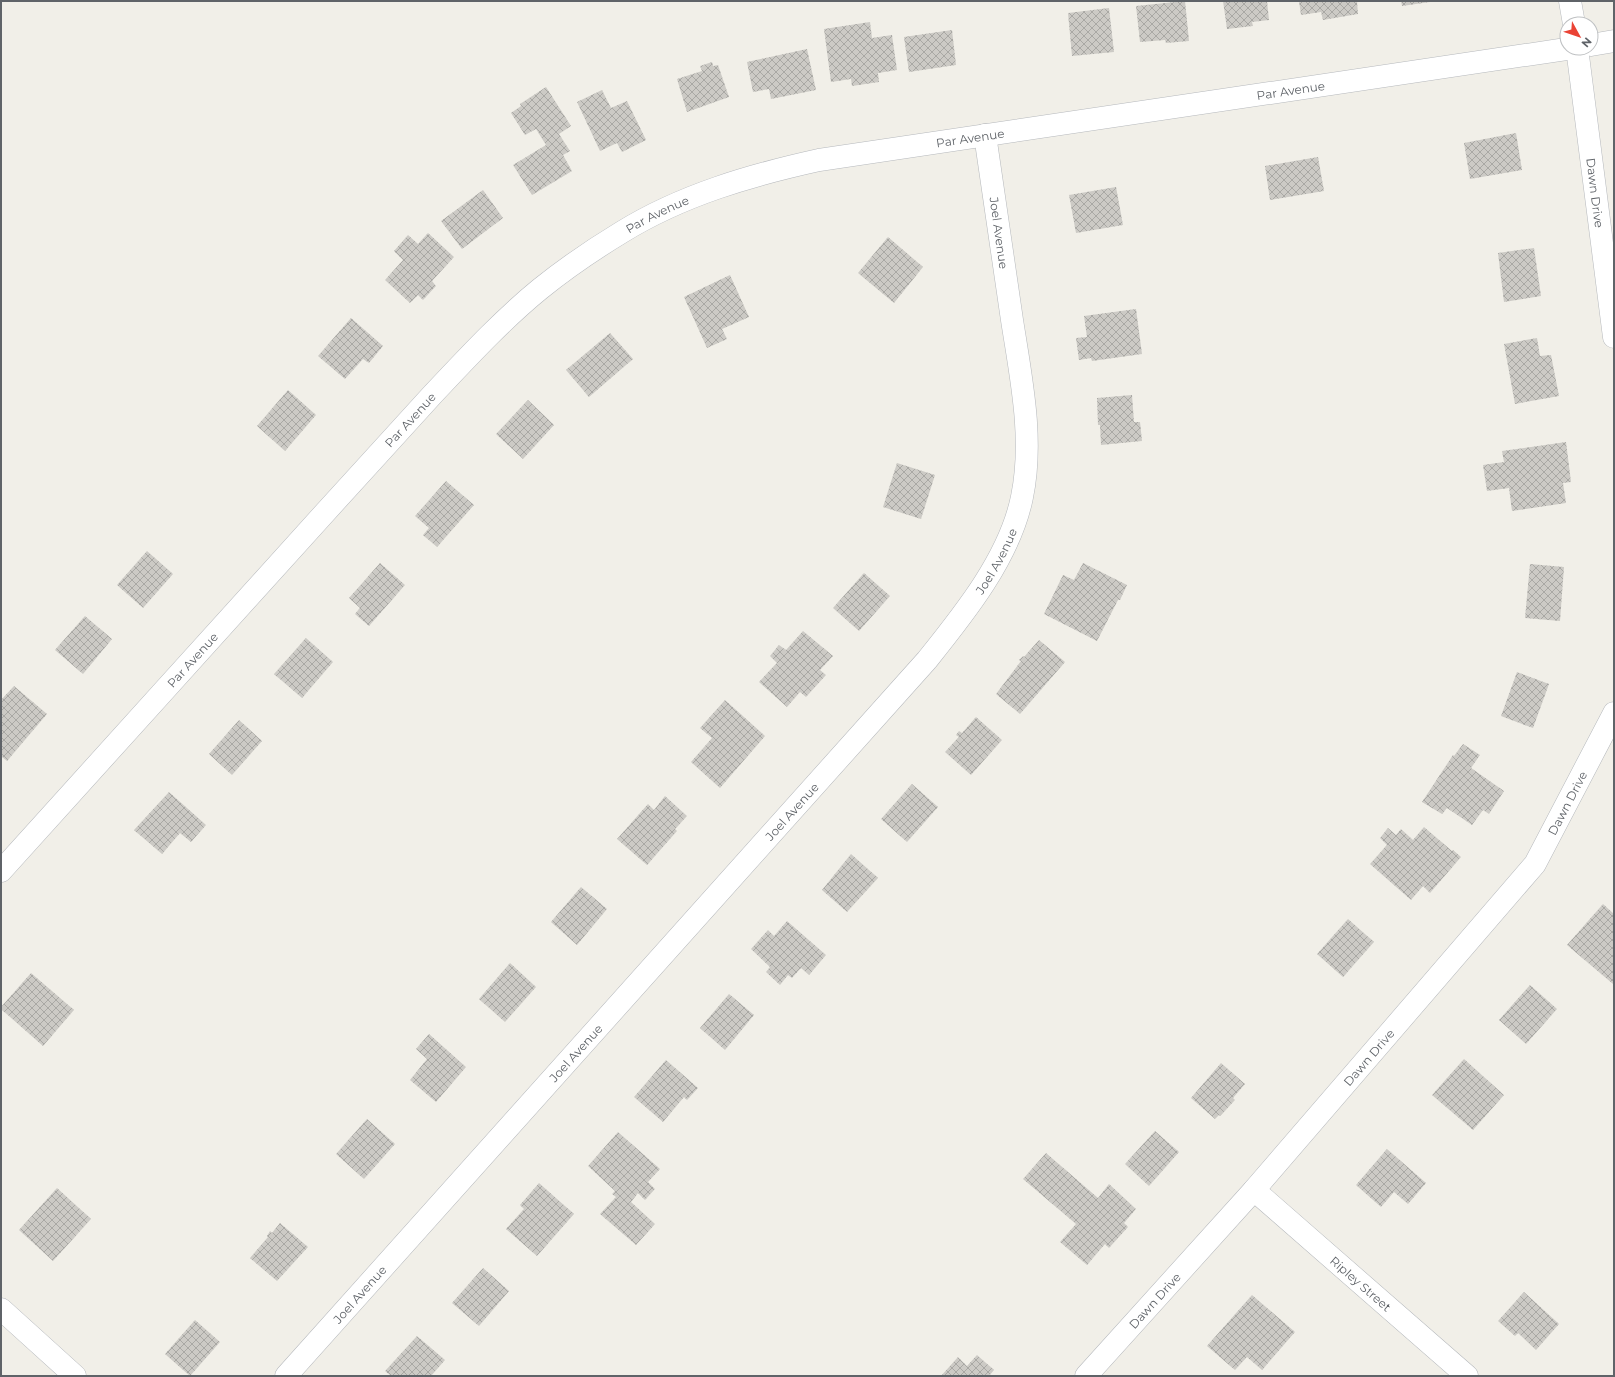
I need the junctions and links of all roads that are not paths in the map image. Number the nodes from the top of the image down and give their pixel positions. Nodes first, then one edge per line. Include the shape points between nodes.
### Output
1 (1570, 1) edge
2 (1573, 16) edge
3 (1614, 41) edge
4 (1599, 44) edge
5 (1559, 50) edge
6 (1579, 56) edge
7 (985, 135) junction
8 (1614, 337) edge
9 (1614, 713) edge
10 (1, 871) edge
11 (1254, 1190) junction
12 (1, 1309) edge
13 (75, 1376) edge
14 (286, 1376) edge
15 (1086, 1376) edge
16 (1467, 1376) edge

1 - 2 street
3 - 4 street
5 - 7 street, Par Avenue
6 - 8 street, Dawn Drive
7 - 10 street, Par Avenue via 820,160 740,180 661,210 625,230 564,271 512,314 452,374
7 - 14 street, Joel Avenue via 1025,411 1027,460 1022,498 1008,539 985,582 927,660
9 - 11 street, Dawn Drive via 1535,864
11 - 15 street, Dawn Drive
11 - 16 street, Ripley Street
12 - 13 street

